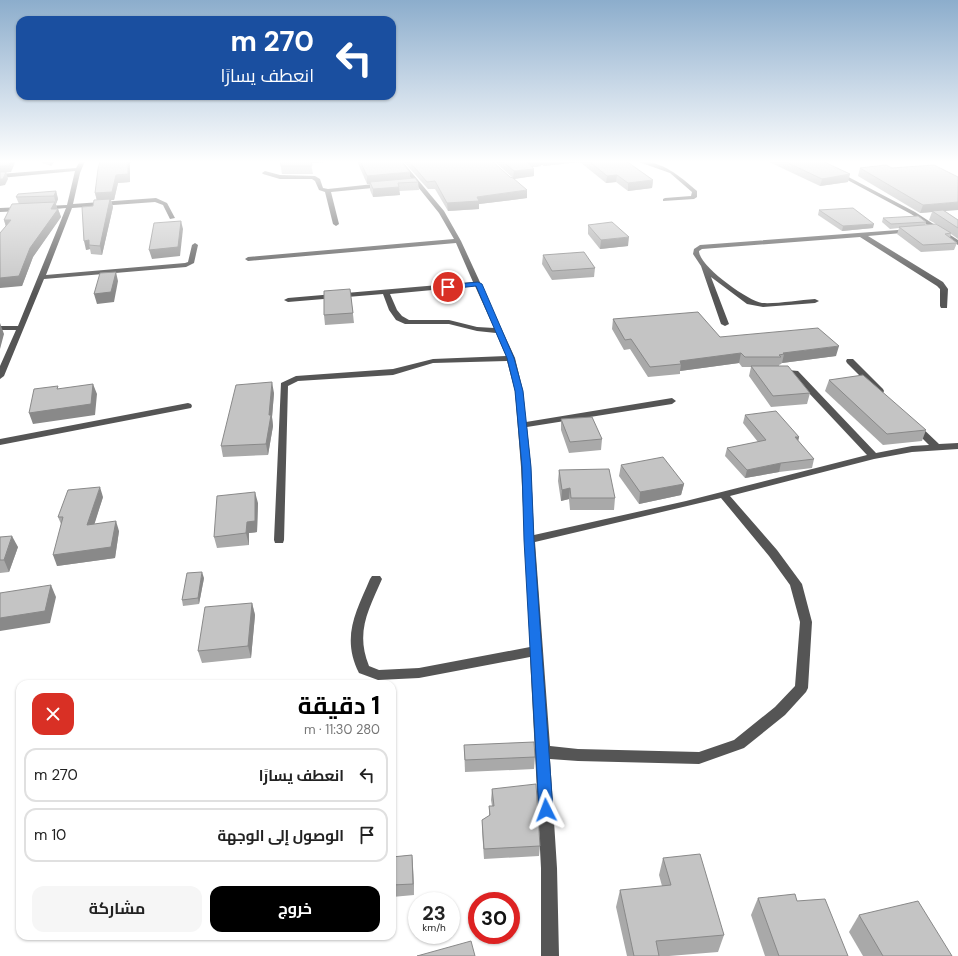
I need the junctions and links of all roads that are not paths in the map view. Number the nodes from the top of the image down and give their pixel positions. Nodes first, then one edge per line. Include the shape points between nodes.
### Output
1 (86, 206) edge
2 (166, 206) edge
3 (332, 206) edge
4 (436, 206) edge
5 (900, 206) edge
6 (69, 207) junction
7 (38, 208) edge
8 (31, 209) edge
9 (0, 210) edge
10 (172, 218) dead end
11 (336, 224) dead end
12 (936, 228) junction
13 (862, 235) junction
14 (458, 241) junction
15 (958, 243) edge
16 (195, 246) dead end
17 (248, 259) dead end
18 (704, 268) junction
19 (42, 277) junction
20 (478, 284) junction
21 (386, 292) junction
22 (288, 300) dead end
23 (815, 301) dead end
24 (944, 306) dead end
25 (725, 324) dead end
26 (0, 328) edge
27 (21, 328) junction
28 (499, 331) junction
29 (510, 358) junction
30 (850, 361) dead end
31 (768, 371) edge
32 (0, 376) edge
33 (888, 399) edge
34 (672, 401) dead end
35 (188, 406) dead end
36 (909, 420) edge
37 (522, 425) junction
38 (0, 442) edge
39 (958, 446) edge
40 (936, 447) junction
41 (874, 456) junction
42 (723, 494) junction
43 (280, 540) dead end
44 (529, 540) junction
45 (376, 579) dead end
46 (536, 651) junction
47 (543, 752) junction
48 (550, 956) edge

1 - 6 street
2 - 10 street
3 - 11 street
4 - 14 street
5 - 12 street
6 - 7 street
6 - 19 street
8 - 9 street
12 - 13 street
12 - 15 street
13 - 18 street via 700,248 696,250 696,254
13 - 24 street via 940,284 944,289
14 - 17 street
14 - 20 street
16 - 19 street via 191,263 186,265
18 - 23 street via 750,302 762,305
18 - 25 street
19 - 27 street
20 - 21 street
20 - 28 street
21 - 22 street
21 - 28 street via 393,310 399,318 408,322 449,322
26 - 27 street
27 - 32 street
28 - 29 street
29 - 37 street via 519,391
29 - 43 street via 433,361 393,372 296,380 284,385
30 - 33 street
31 - 41 street via 795,373
34 - 37 street
35 - 38 street
36 - 40 street
37 - 44 street
39 - 40 street
40 - 41 street
41 - 42 street
42 - 44 street
42 - 47 street via 796,584 806,622 801,688 780,711 739,744 699,758
44 - 46 street
45 - 46 street via 358,624 356,647 364,669 378,675 419,674
46 - 47 street
47 - 48 street via 549,868

